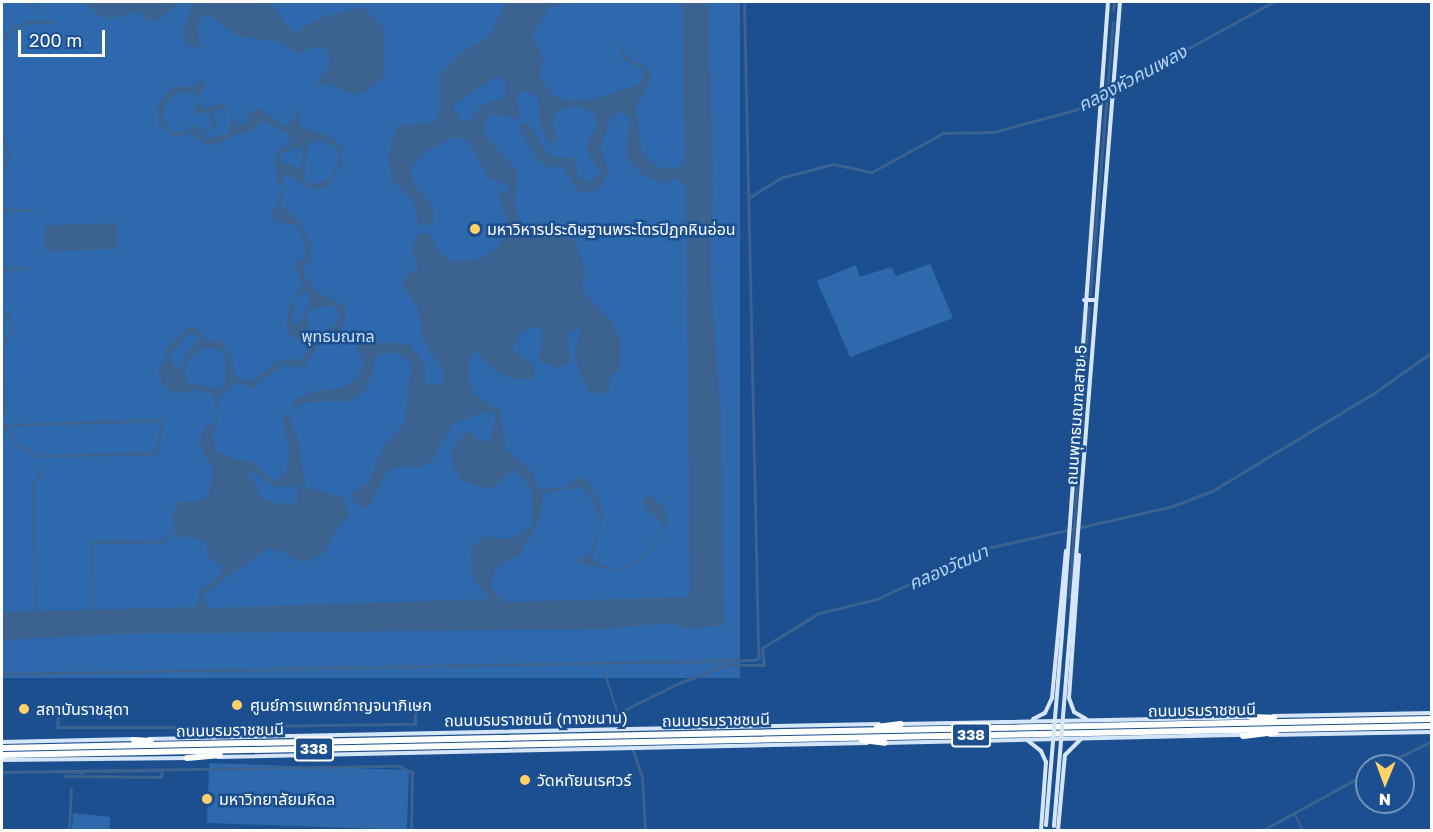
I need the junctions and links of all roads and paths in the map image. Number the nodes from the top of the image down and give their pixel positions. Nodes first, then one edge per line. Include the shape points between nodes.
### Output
1 (1108, 2) edge
2 (1119, 2) edge
3 (1107, 15) junction
4 (1118, 16) junction
5 (1084, 300) junction
6 (1096, 300) junction
7 (1068, 536) junction
8 (1079, 539) junction
9 (1053, 682) junction
10 (1070, 685) junction
11 (1431, 713) edge
12 (1251, 717) junction
13 (1431, 719) edge
14 (1090, 720) junction
15 (1026, 721) junction
16 (1301, 722) junction
17 (901, 724) junction
18 (1431, 726) edge
19 (1306, 728) junction
20 (1431, 732) edge
21 (830, 734) junction
22 (1243, 735) junction
23 (626, 739) junction
24 (634, 739) junction
25 (1082, 739) junction
26 (134, 740) junction
27 (1026, 740) junction
28 (2, 742) edge
29 (885, 743) junction
30 (194, 744) junction
31 (2, 748) edge
32 (268, 750) junction
33 (2, 758) edge
34 (187, 758) junction
35 (13, 760) joint
36 (1046, 772) junction
37 (1063, 776) junction
38 (1044, 829) edge
39 (1055, 829) edge

1 - 3 main road, ถนนพุทธมณฑลสาย 5
2 - 4 main road, ถนนพุทธมณฑลสาย 5
3 - 4 main road
3 - 5 main road, ถนนพุทธมณฑลสาย 5
4 - 6 main road, ถนนพุทธมณฑลสาย 5
5 - 6 main road
5 - 7 main road, ถนนพุทธมณฑลสาย 5
6 - 8 main road, ถนนพุทธมณฑลสาย 5
7 - 9 main road
7 - 38 main road, ถนนพุทธมณฑลสาย 5, bridge
8 - 10 main road
8 - 39 main road, ถนนพุทธมณฑลสาย 5, bridge
9 - 10 main road via 1060,688
9 - 15 main road via 1047,709 1041,716
10 - 14 main road via 1071,708
11 - 12 main road, ถนนบรมราชชนนี (ทางขนาน) / 338
12 - 14 main road, ถนนบรมราชชนนี (ทางขนาน) / 338
12 - 16 highway
13 - 16 highway, ถนนบรมราชชนนี / 338
14 - 15 main road, ถนนบรมราชชนนี (ทางขนาน) / 338
15 - 17 main road, ถนนบรมราชชนนี (ทางขนาน) / 338
16 - 21 highway, ถนนบรมราชชนนี / 338
17 - 21 highway
17 - 24 main road, ถนนบรมราชชนนี (ทางขนาน) / 338
18 - 19 highway, ถนนบรมราชชนนี / 338
19 - 21 highway, ถนนบรมราชชนนี / 338
19 - 22 highway
20 - 22 main road, ถนนบรมราชชนนี (ทางขนาน) / 338
21 - 24 highway, ถนนบรมราชชนนี / 338
21 - 29 highway
22 - 25 main road, ถนนบรมราชชนนี (ทางขนาน) / 338
23 - 24 highway, ถนนบรมราชชนนี / 338
23 - 24 main road, ถนนบรมราชชนนี (ทางขนาน) / 338
23 - 26 main road, ถนนบรมราชชนนี (ทางขนาน) / 338
23 - 30 highway, ถนนบรมราชชนนี / 338
23 - 32 highway, ถนนบรมราชชนนี / 338
23 - 34 main road, ถนนบรมราชชนนี (ทางขนาน) / 338
24 - 29 main road, ถนนบรมราชชนนี (ทางขนาน) / 338
25 - 27 main road, ถนนบรมราชชนนี (ทางขนาน) / 338
25 - 37 main road via 1068,749
26 - 28 main road, ถนนบรมราชชนนี (ทางขนาน) / 338
26 - 30 highway
27 - 29 main road, ถนนบรมราชชนนี (ทางขนาน) / 338
27 - 36 main road via 1041,751
30 - 31 highway, ถนนบรมราชชนนี / 338
32 - 33 highway, ถนนบรมราชชนนี / 338
32 - 34 highway
33 - 35 highway
34 - 35 main road, ถนนบรมราชชนนี (ทางขนาน) / 338
36 - 37 main road via 1048,768 1057,768
36 - 38 main road
37 - 39 main road

